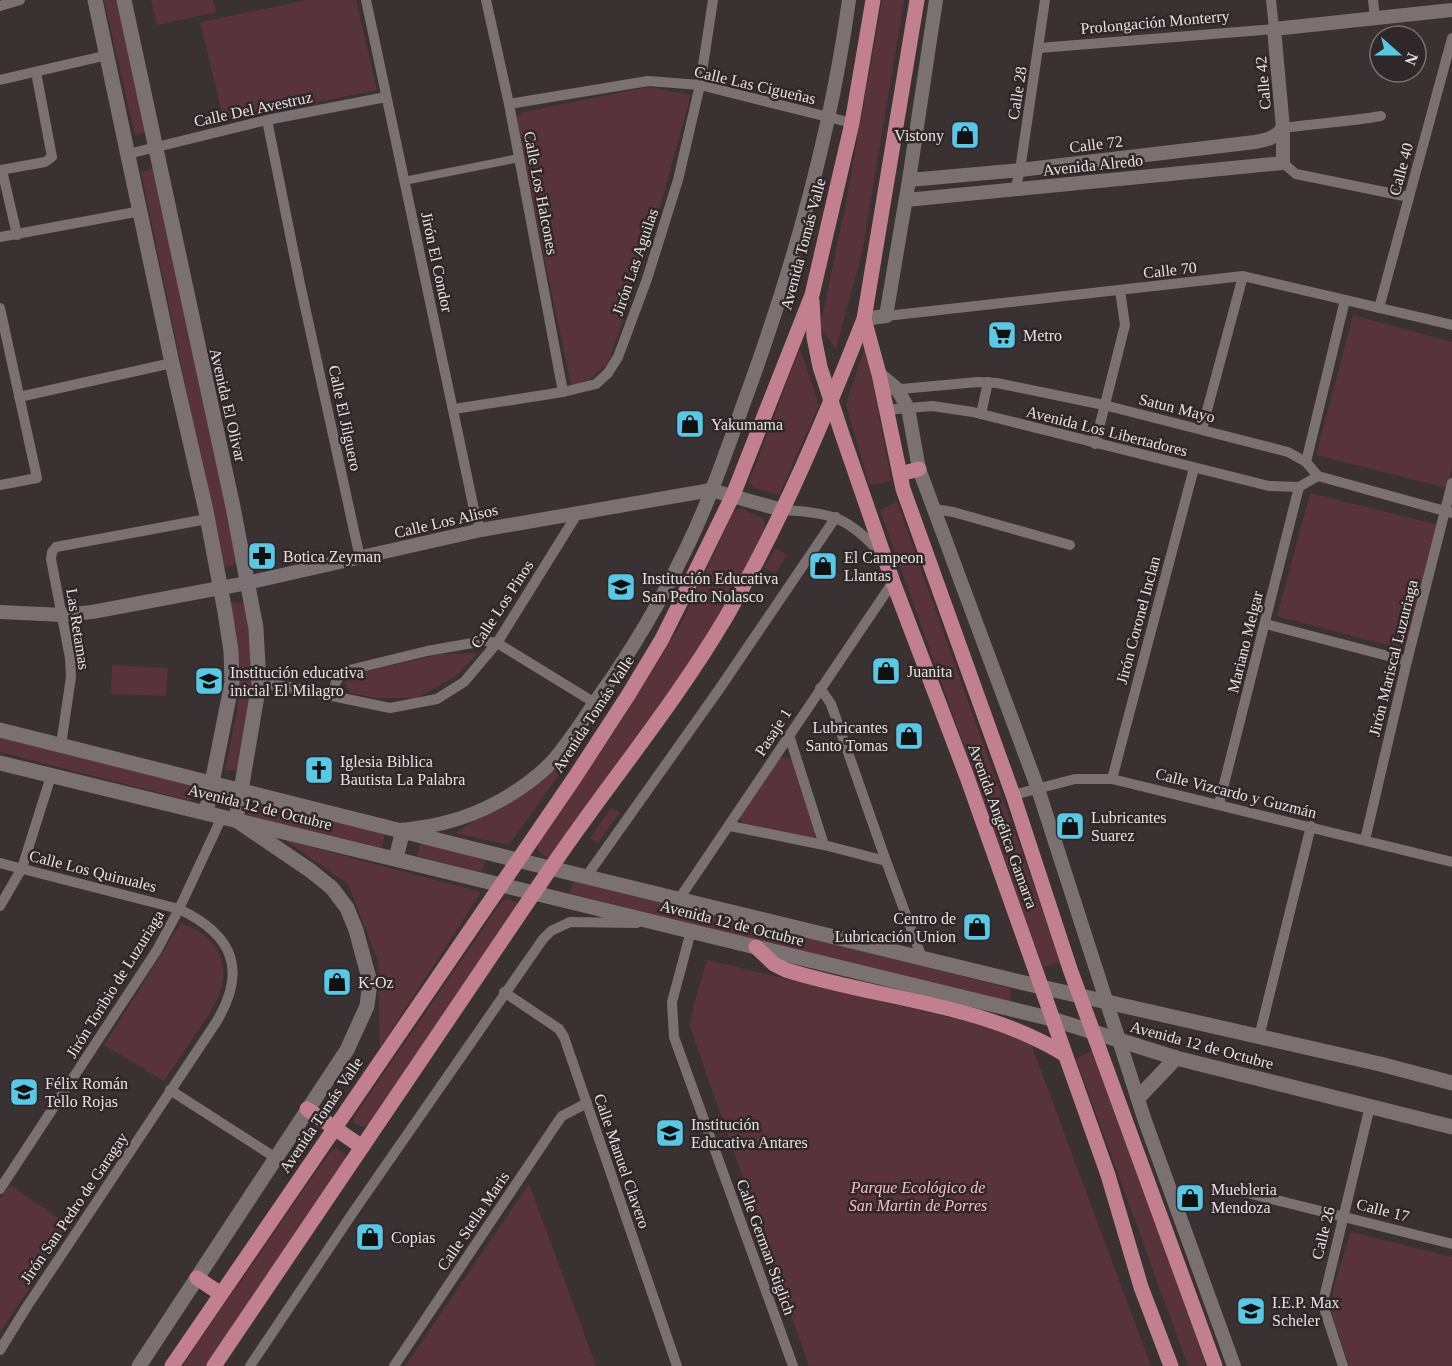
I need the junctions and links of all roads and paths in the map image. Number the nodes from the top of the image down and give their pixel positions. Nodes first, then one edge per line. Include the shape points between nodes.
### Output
1 (20, 0) edge
2 (95, 0) edge
3 (124, 0) edge
4 (366, 0) edge
5 (486, 0) edge
6 (713, 0) edge
7 (849, 0) edge
8 (873, 0) edge
9 (917, 0) edge
10 (936, 0) edge
11 (1045, 0) edge
12 (1271, 0) edge
13 (1373, 0) edge
14 (0, 6) edge
15 (1452, 10) edge
16 (1375, 18) junction
17 (1274, 29) junction
18 (1452, 38) edge
19 (1039, 48) junction
20 (108, 55) junction
21 (36, 72) junction
22 (0, 80) edge
23 (700, 85) junction
24 (386, 97) junction
25 (509, 104) junction
26 (1381, 116) dead end
27 (827, 117) junction
28 (267, 120) junction
29 (852, 123) junction
30 (1283, 128) junction
31 (1255, 142) junction
32 (154, 147) junction
33 (128, 154) junction
34 (519, 158) junction
35 (1283, 163) junction
36 (1255, 166) junction
37 (1, 170) edge
38 (1020, 170) junction
39 (909, 180) junction
40 (404, 181) junction
41 (1015, 190) junction
42 (1409, 197) junction
43 (906, 200) junction
44 (141, 212) junction
45 (17, 235) junction
46 (0, 237) edge
47 (1243, 276) junction
48 (1120, 290) junction
49 (812, 295) junction
50 (1345, 300) junction
51 (0, 308) edge
52 (1379, 308) junction
53 (886, 316) junction
54 (864, 319) junction
55 (1452, 326) edge
56 (172, 363) junction
57 (987, 382) junction
58 (889, 390) junction
59 (562, 392) junction
60 (19, 397) junction
61 (831, 398) junction
62 (1104, 405) junction
63 (908, 408) junction
64 (454, 409) junction
65 (886, 410) junction
66 (981, 414) junction
67 (1202, 429) junction
68 (1095, 444) junction
69 (1306, 462) junction
70 (1194, 468) junction
71 (919, 469) junction
72 (900, 474) junction
73 (1318, 476) junction
74 (1452, 483) edge
75 (0, 485) edge
76 (1299, 488) junction
77 (711, 490) junction
78 (733, 495) junction
79 (934, 509) junction
80 (782, 510) junction
81 (579, 511) junction
82 (1448, 512) edge
83 (836, 517) junction
84 (207, 519) junction
85 (481, 530) junction
86 (1070, 544) dead end
87 (360, 558) junction
88 (884, 558) junction
89 (893, 582) junction
90 (247, 583) junction
91 (220, 588) junction
92 (0, 612) edge
93 (63, 615) junction
94 (1266, 624) junction
95 (497, 643) junction
96 (1407, 661) junction
97 (259, 684) junction
98 (820, 688) junction
99 (333, 695) junction
100 (595, 703) junction
101 (0, 730) edge
102 (789, 735) junction
103 (62, 746) junction
104 (0, 763) edge
105 (51, 776) junction
106 (1112, 779) junction
107 (213, 783) junction
108 (1038, 789) junction
109 (242, 790) junction
110 (1013, 795) junction
111 (1219, 804) junction
112 (206, 813) junction
113 (229, 818) junction
114 (730, 826) junction
115 (1311, 826) junction
116 (403, 830) junction
117 (1365, 840) junction
118 (824, 845) junction
119 (396, 858) junction
120 (517, 860) junction
121 (886, 861) junction
122 (1452, 862) edge
123 (0, 863) edge
124 (22, 868) junction
125 (551, 868) junction
126 (586, 877) junction
127 (500, 885) junction
128 (534, 893) junction
129 (679, 899) junction
130 (0, 906) edge
131 (180, 909) junction
132 (652, 922) junction
133 (691, 932) junction
134 (756, 947) junction
135 (922, 958) junction
136 (1041, 987) junction
137 (504, 992) junction
138 (1079, 995) junction
139 (1108, 1002) junction
140 (1052, 1019) junction
141 (1093, 1032) junction
142 (1259, 1037) junction
143 (1120, 1041) junction
144 (1064, 1054) junction
145 (1176, 1058) junction
146 (1452, 1083) edge
147 (170, 1090) junction
148 (1138, 1098) junction
149 (587, 1103) junction
150 (1370, 1106) junction
151 (307, 1109) junction
152 (1452, 1127) edge
153 (334, 1128) junction
154 (362, 1147) junction
155 (276, 1158) junction
156 (0, 1190) edge
157 (1236, 1190) dead end
158 (1343, 1216) junction
159 (1452, 1244) edge
160 (197, 1278) junction
161 (221, 1294) junction
162 (0, 1350) edge
163 (139, 1366) edge
164 (172, 1366) edge
165 (214, 1366) edge
166 (250, 1366) edge
167 (394, 1366) edge
168 (677, 1366) edge
169 (793, 1366) edge
170 (1171, 1366) edge
171 (1215, 1366) edge
172 (1234, 1366) edge
173 (1343, 1366) edge

1 - 14 street
2 - 20 main road
3 - 32 main road, Avenida El Olivar
4 - 24 street, Jirón El Condor
5 - 25 street, Calle Los Halcones
6 - 23 street, Jirón Las Aguilas
7 - 27 street, Avenida Tomás Valle
8 - 29 main road, Avenida Tomás Valle
9 - 54 main road
10 - 39 street
11 - 19 street, Calle 28
12 - 17 street, Calle 42
13 - 16 street
15 - 16 street, Prolongación Monterry
16 - 17 street, Prolongación Monterry
17 - 19 street, Prolongación Monterry
17 - 30 street, Calle 42
18 - 42 street, Calle 40
19 - 38 street, Calle 28
20 - 21 street
20 - 33 main road
21 - 22 street
21 - 37 street via 52,157 45,162
23 - 25 street, Calle Las Cigueñas via 636,82
23 - 27 street, Calle Las Cigueñas
23 - 59 street, Jirón Las Aguilas via 678,180 618,357 596,384
24 - 28 street, Calle Del Avestruz
24 - 40 street, Jirón El Condor
25 - 34 street, Calle Los Halcones
26 - 30 street
27 - 29 street, Calle Las Cigueñas
27 - 77 street, Avenida Tomás Valle via 808,205 780,300
28 - 32 street, Calle Del Avestruz
28 - 87 street, Calle El Jilguero
29 - 49 main road, Avenida Tomás Valle
30 - 31 street, Calle 72 via 1277,136
30 - 35 street, Calle 42
31 - 36 street
31 - 38 street, Calle 72
32 - 33 street, Calle Del Avestruz
32 - 90 main road, Avenida El Olivar
33 - 44 main road
34 - 40 street
34 - 59 street, Calle Los Halcones
35 - 36 street, Avenida Alredo
35 - 42 street via 1296,174
36 - 41 street, Avenida Alredo
37 - 45 street
38 - 39 street, Calle 72
38 - 41 street, Calle 28
39 - 43 street
40 - 64 street, Jirón El Condor
41 - 43 street, Avenida Alredo
42 - 52 street, Calle 40
43 - 53 street
44 - 45 street
44 - 56 main road
45 - 46 street
47 - 48 street, Calle 70
47 - 50 street, Calle 70
47 - 67 street
48 - 53 street, Calle 70
48 - 62 street via 1125,326
49 - 61 main road, Avenida Angélica Gamarra via 814,337
49 - 78 main road, Avenida Tomás Valle
50 - 52 street, Calle 70
50 - 69 street
51 - 60 street
52 - 55 street, Calle 70
53 - 54 street
54 - 58 main road, Avenida Angélica Gamarra via 879,374
54 - 61 main road
56 - 60 street
56 - 84 main road
57 - 58 street, Satun Mayo
57 - 62 street, Satun Mayo
57 - 66 street
58 - 63 street, Avenida Angélica Gamarra
58 - 65 main road, Avenida Angélica Gamarra
59 - 64 street, Jirón Las Aguilas
60 - 75 street via 37,478
61 - 80 main road
61 - 88 main road, Avenida Angélica Gamarra
62 - 67 street, Satun Mayo
62 - 68 street
63 - 65 street, Avenida Los Libertadores
63 - 66 street, Avenida Los Libertadores via 932,406
63 - 71 street, Avenida Angélica Gamarra
64 - 85 street, Jirón El Condor
65 - 72 main road, Avenida Angélica Gamarra
66 - 68 street, Avenida Los Libertadores
67 - 69 street, Satun Mayo via 1288,452
68 - 70 street, Avenida Los Libertadores
69 - 73 street, Satun Mayo
70 - 76 street, Avenida Los Libertadores via 1269,486
70 - 106 street, Jirón Coronel Inclan
71 - 72 main road
71 - 79 street, Avenida Angélica Gamarra
72 - 110 main road, Avenida Angélica Gamarra
73 - 76 street
73 - 82 street
74 - 82 street, Jirón Mariscal Luzuriaga
76 - 94 street, Mariano Melgar
77 - 78 street, Calle Los Alisos
77 - 81 street, Calle Los Alisos
77 - 100 street, Avenida Tomás Valle via 687,548 654,610
78 - 80 street, Calle Los Alisos
78 - 120 main road, Avenida Tomás Valle via 656,649
79 - 86 street
79 - 108 street, Avenida Angélica Gamarra
80 - 83 street, Calle Los Alisos
80 - 125 main road via 726,618 693,670
81 - 85 street, Calle Los Alisos
81 - 95 street, Calle Los Pinos
82 - 96 street, Jirón Mariscal Luzuriaga
83 - 88 street, Calle Los Alisos via 868,539
83 - 126 street
84 - 91 main road
84 - 93 street, Las Retamas via 56,547 51,560
85 - 87 street, Calle Los Alisos
87 - 90 street, Calle Los Alisos
88 - 89 main road, Avenida Angélica Gamarra
89 - 98 street, Pasaje 1
89 - 136 main road, Avenida Angélica Gamarra
90 - 91 street, Calle Los Alisos
90 - 97 main road, Avenida El Olivar via 256,627
91 - 93 street, Calle Los Alisos
91 - 107 main road via 232,682
92 - 93 street, Calle Los Alisos
93 - 103 street, Las Retamas via 71,677
94 - 96 street
94 - 111 street, Mariano Melgar
95 - 99 street via 484,641 427,651 345,671 336,681
95 - 99 street, Calle Los Pinos via 464,682 432,701 390,708
95 - 100 street
96 - 117 street, Jirón Mariscal Luzuriaga
97 - 99 street, Calle Los Pinos
97 - 109 main road, Avenida El Olivar
98 - 102 street, Pasaje 1
98 - 121 street via 831,704
100 - 116 street, Avenida Tomás Valle via 547,766 509,795 448,822
101 - 103 main road, Avenida 12 de Octubre
102 - 114 street, Pasaje 1
102 - 118 street
103 - 107 main road, Avenida 12 de Octubre
104 - 105 main road, Avenida 12 de Octubre
105 - 112 main road, Avenida 12 de Octubre
105 - 124 street
106 - 108 street, Calle Vizcardo y Guzmán via 1074,779
106 - 111 street, Calle Vizcardo y Guzmán
107 - 109 main road, Avenida 12 de Octubre
107 - 112 main road
108 - 110 street, Calle Vizcardo y Guzmán
108 - 139 street, Avenida Angélica Gamarra
109 - 113 main road, Avenida El Olivar
109 - 116 main road, Avenida 12 de Octubre
110 - 138 main road, Avenida Angélica Gamarra
111 - 115 street, Calle Vizcardo y Guzmán
112 - 113 main road, Avenida 12 de Octubre
113 - 119 main road, Avenida 12 de Octubre
113 - 131 street, Jirón Toribio de Luzuriaga
113 - 151 main road, Avenida Tomás Valle via 332,888 347,908 364,957 370,982 367,1006 347,1050
114 - 118 street
114 - 129 street, Pasaje 1
115 - 117 street, Calle Vizcardo y Guzmán
115 - 142 street
116 - 119 main road
116 - 120 main road, Avenida 12 de Octubre
117 - 122 street, Calle Vizcardo y Guzmán
118 - 121 street
119 - 127 main road, Avenida 12 de Octubre
120 - 125 main road, Avenida 12 de Octubre
120 - 127 main road, Avenida Tomás Valle
121 - 135 street
123 - 124 street, Calle Los Quinuales
124 - 130 street
124 - 131 street, Calle Los Quinuales
125 - 126 main road, Avenida 12 de Octubre
125 - 128 main road
126 - 129 main road, Avenida 12 de Octubre
127 - 128 main road, Avenida 12 de Octubre
127 - 153 main road, Avenida Tomás Valle
128 - 132 main road, Avenida 12 de Octubre
128 - 154 main road
129 - 135 main road, Avenida 12 de Octubre
131 - 147 street, Jirón San Pedro de Garagay via 203,921 226,945 233,978 222,1013
131 - 156 street, Jirón Toribio de Luzuriaga
132 - 133 main road, Avenida 12 de Octubre
132 - 137 street via 570,922 560,926 543,939
133 - 134 main road, Avenida 12 de Octubre
133 - 169 street, Calle German Stiglich via 672,1002 674,1037
134 - 140 main road, Avenida 12 de Octubre
134 - 144 main road via 786,970 974,1016 1029,1034
135 - 136 main road, Avenida 12 de Octubre
136 - 138 main road, Avenida 12 de Octubre
136 - 140 main road, Avenida Angélica Gamarra
137 - 149 street, Calle Manuel Clavero via 559,1029
137 - 166 street
138 - 139 main road, Avenida 12 de Octubre
138 - 141 main road, Avenida Angélica Gamarra
139 - 142 main road, Avenida 12 de Octubre
139 - 143 street, Avenida Angélica Gamarra
140 - 141 main road, Avenida 12 de Octubre
140 - 144 main road, Avenida Angélica Gamarra
141 - 143 main road, Avenida 12 de Octubre
141 - 171 main road, Avenida Angélica Gamarra
142 - 146 main road, Avenida 12 de Octubre
143 - 145 main road, Avenida 12 de Octubre
143 - 148 street, Avenida Angélica Gamarra
144 - 170 main road, Avenida Angélica Gamarra
145 - 148 main road
145 - 150 main road, Avenida 12 de Octubre
147 - 155 street
147 - 162 street, Jirón San Pedro de Garagay
148 - 172 street, Avenida Angélica Gamarra
149 - 167 street, Calle Stella Maris via 562,1116
149 - 168 street, Calle Manuel Clavero
150 - 152 main road, Avenida 12 de Octubre
150 - 158 street, Calle 26
151 - 153 main road
151 - 155 main road, Avenida Tomás Valle
153 - 154 main road
153 - 161 main road, Avenida Tomás Valle
154 - 165 main road
155 - 160 main road, Avenida Tomás Valle
157 - 158 street, Calle 17
158 - 159 street, Calle 17
158 - 173 street, Calle 26 via 1323,1302
160 - 161 main road
160 - 163 main road, Avenida Tomás Valle
161 - 164 main road, Avenida Tomás Valle

